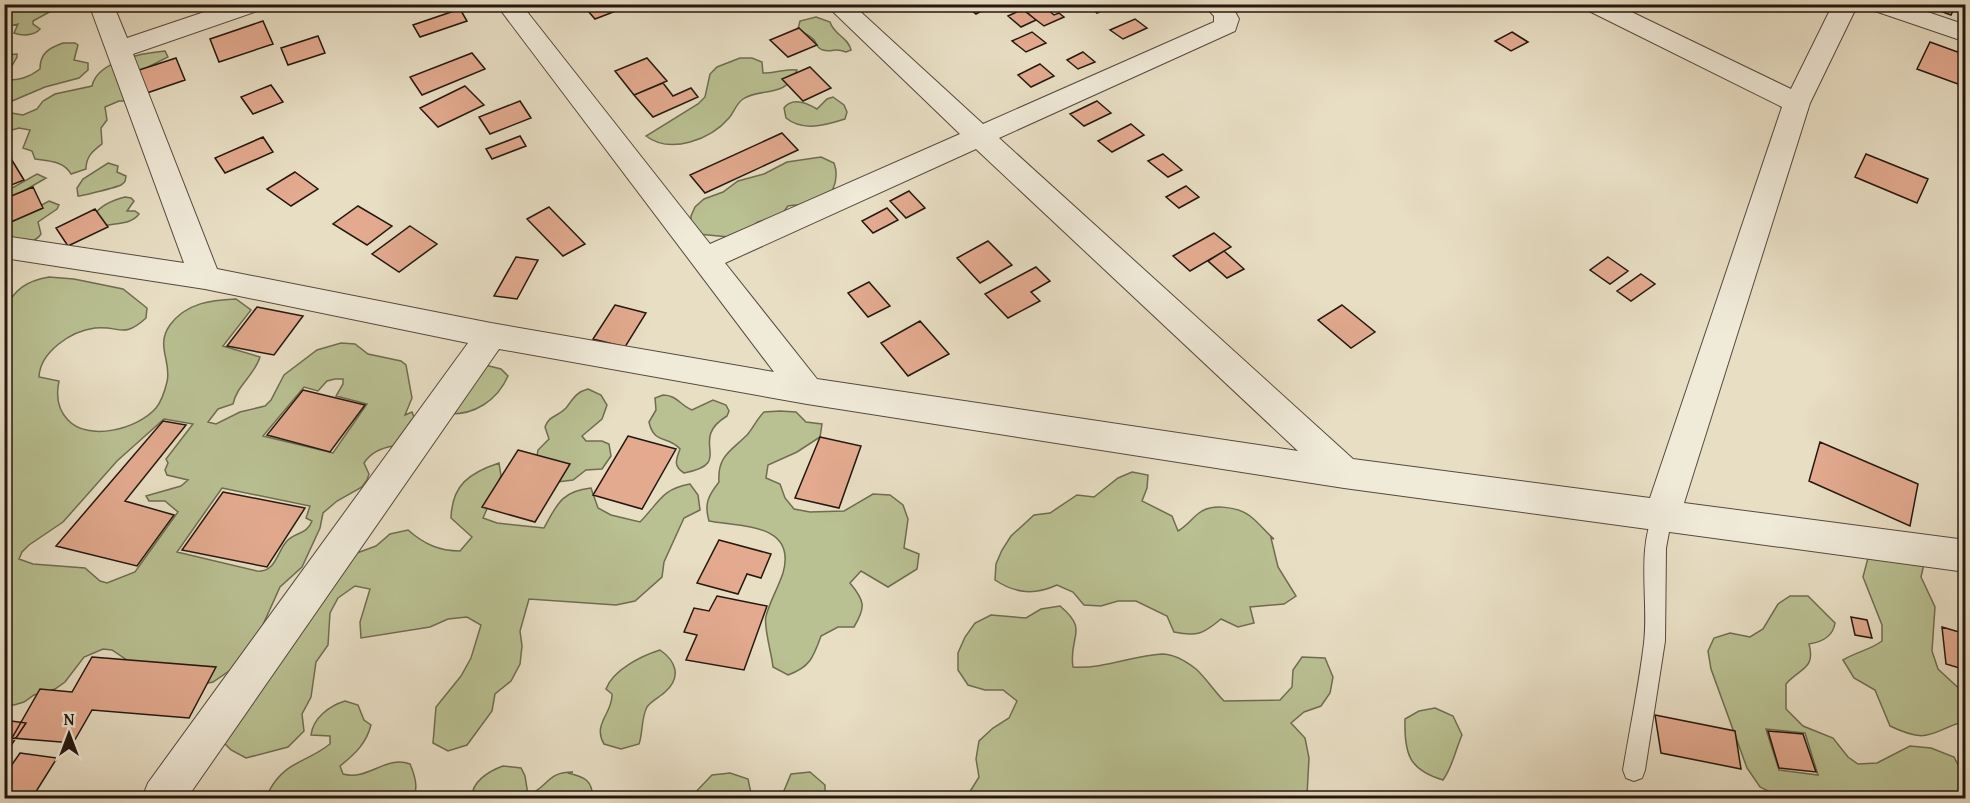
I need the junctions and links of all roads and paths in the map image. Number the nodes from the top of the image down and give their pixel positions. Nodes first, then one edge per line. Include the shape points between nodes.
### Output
1 (102, 4) edge
2 (254, 4) edge
3 (508, 4) edge
4 (837, 4) edge
5 (1215, 4) edge
6 (1594, 4) edge
7 (1846, 4) edge
8 (1878, 4) edge
9 (1965, 34) edge
10 (118, 50) junction
11 (1797, 102) junction
12 (980, 136) junction
13 (4, 247) edge
14 (705, 259) junction
15 (205, 278) junction
16 (491, 335) junction
17 (807, 391) junction
18 (1344, 472) junction
19 (1662, 516) junction
20 (1965, 556) edge
21 (1634, 770) dead end
22 (163, 798) edge

1 - 10 street
2 - 10 street
3 - 14 street
4 - 12 street
5 - 12 street via 1225,12 1226,26
6 - 11 street
7 - 11 street
8 - 9 street
10 - 15 street
11 - 19 street
12 - 14 street
12 - 18 street
13 - 15 street
14 - 17 street
15 - 16 street
16 - 17 street
16 - 22 street
17 - 18 street
18 - 19 street
19 - 20 street
19 - 21 lane via 1656,548 1655,641

